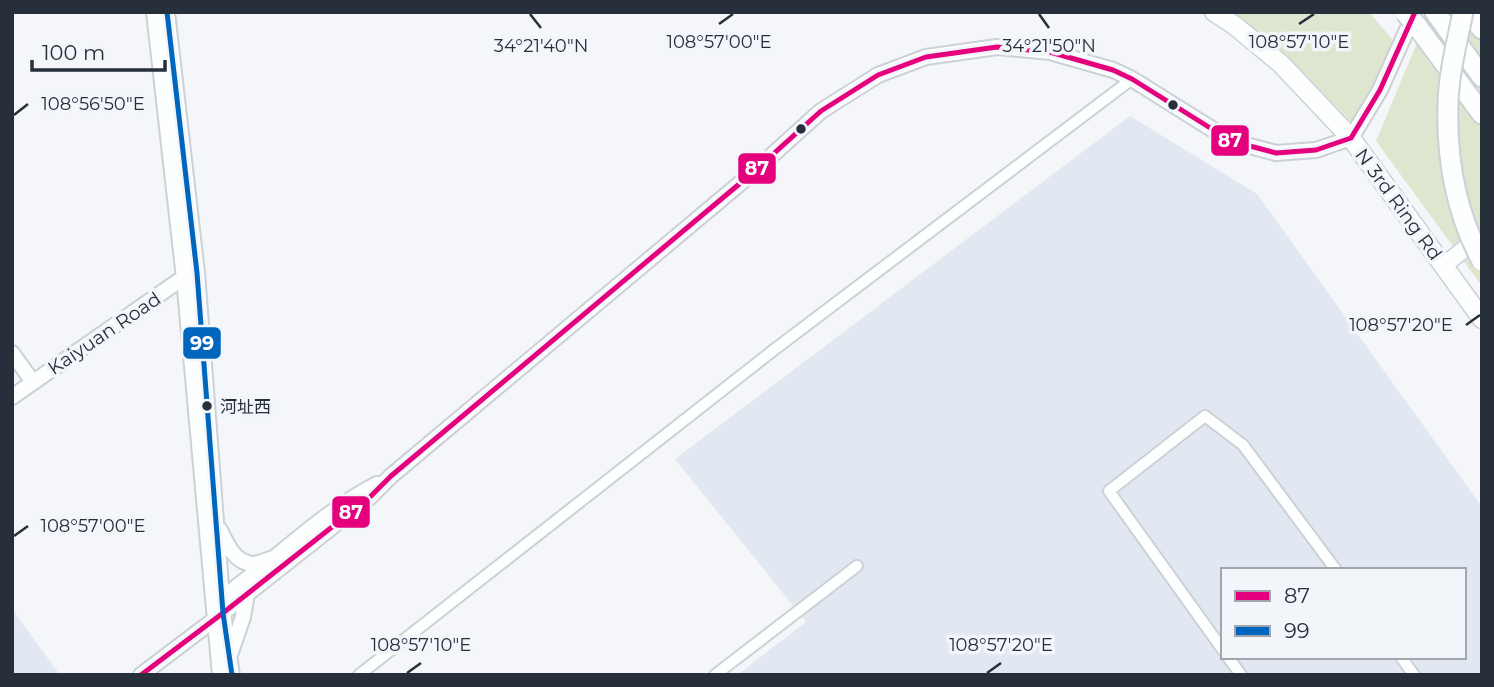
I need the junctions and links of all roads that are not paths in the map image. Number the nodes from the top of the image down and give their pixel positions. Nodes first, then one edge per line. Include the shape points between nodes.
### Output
1 (154, 12) edge
2 (167, 12) edge
3 (1214, 12) edge
4 (1466, 12) edge
5 (1411, 16) edge
6 (1438, 17) edge
7 (1482, 29) edge
8 (1482, 77) edge
9 (1132, 79) junction
10 (1482, 114) edge
11 (1351, 138) junction
12 (1482, 235) edge
13 (1482, 261) edge
14 (1443, 265) junction
15 (197, 268) junction
16 (184, 278) junction
17 (1482, 319) edge
18 (12, 353) edge
19 (33, 382) junction
20 (12, 397) edge
21 (391, 476) junction
22 (217, 524) junction
23 (275, 558) junction
24 (857, 566) dead end
25 (1335, 568) edge
26 (247, 594) junction
27 (220, 610) junction
28 (1221, 647) edge
29 (230, 657) junction
30 (1229, 659) edge
31 (1402, 659) edge
32 (141, 675) edge
33 (220, 675) edge
34 (232, 675) edge
35 (359, 675) edge
36 (715, 675) edge
37 (1241, 675) edge
38 (1414, 675) edge

1 - 16 street
2 - 15 street
3 - 11 highway, N 3rd Ring Rd via 1281,64
4 - 7 highway
4 - 13 highway, bridge via 1452,61 1448,148 1459,204
5 - 10 highway
5 - 11 street via 1380,90
6 - 8 highway
9 - 11 street via 1231,141 1276,153 1316,150
9 - 21 street via 1050,52 997,47 926,57 877,75 821,111
9 - 35 street via 775,349
11 - 14 highway, N 3rd Ring Rd
12 - 14 main road
14 - 17 highway, N 3rd Ring Rd
15 - 16 street, Kaiyuan Road
15 - 22 street
16 - 19 street, Kaiyuan Road
16 - 27 street
18 - 19 street
19 - 20 street, Kaiyuan Road
21 - 23 street via 358,493
21 - 26 street
22 - 23 street via 240,559 253,564
22 - 27 street
23 - 27 street
24 - 36 street
25 - 28 street via 1243,445 1205,416 1109,491
26 - 27 street
26 - 29 street
27 - 29 street
27 - 32 street
27 - 33 street
29 - 34 street
30 - 37 street
31 - 38 street

